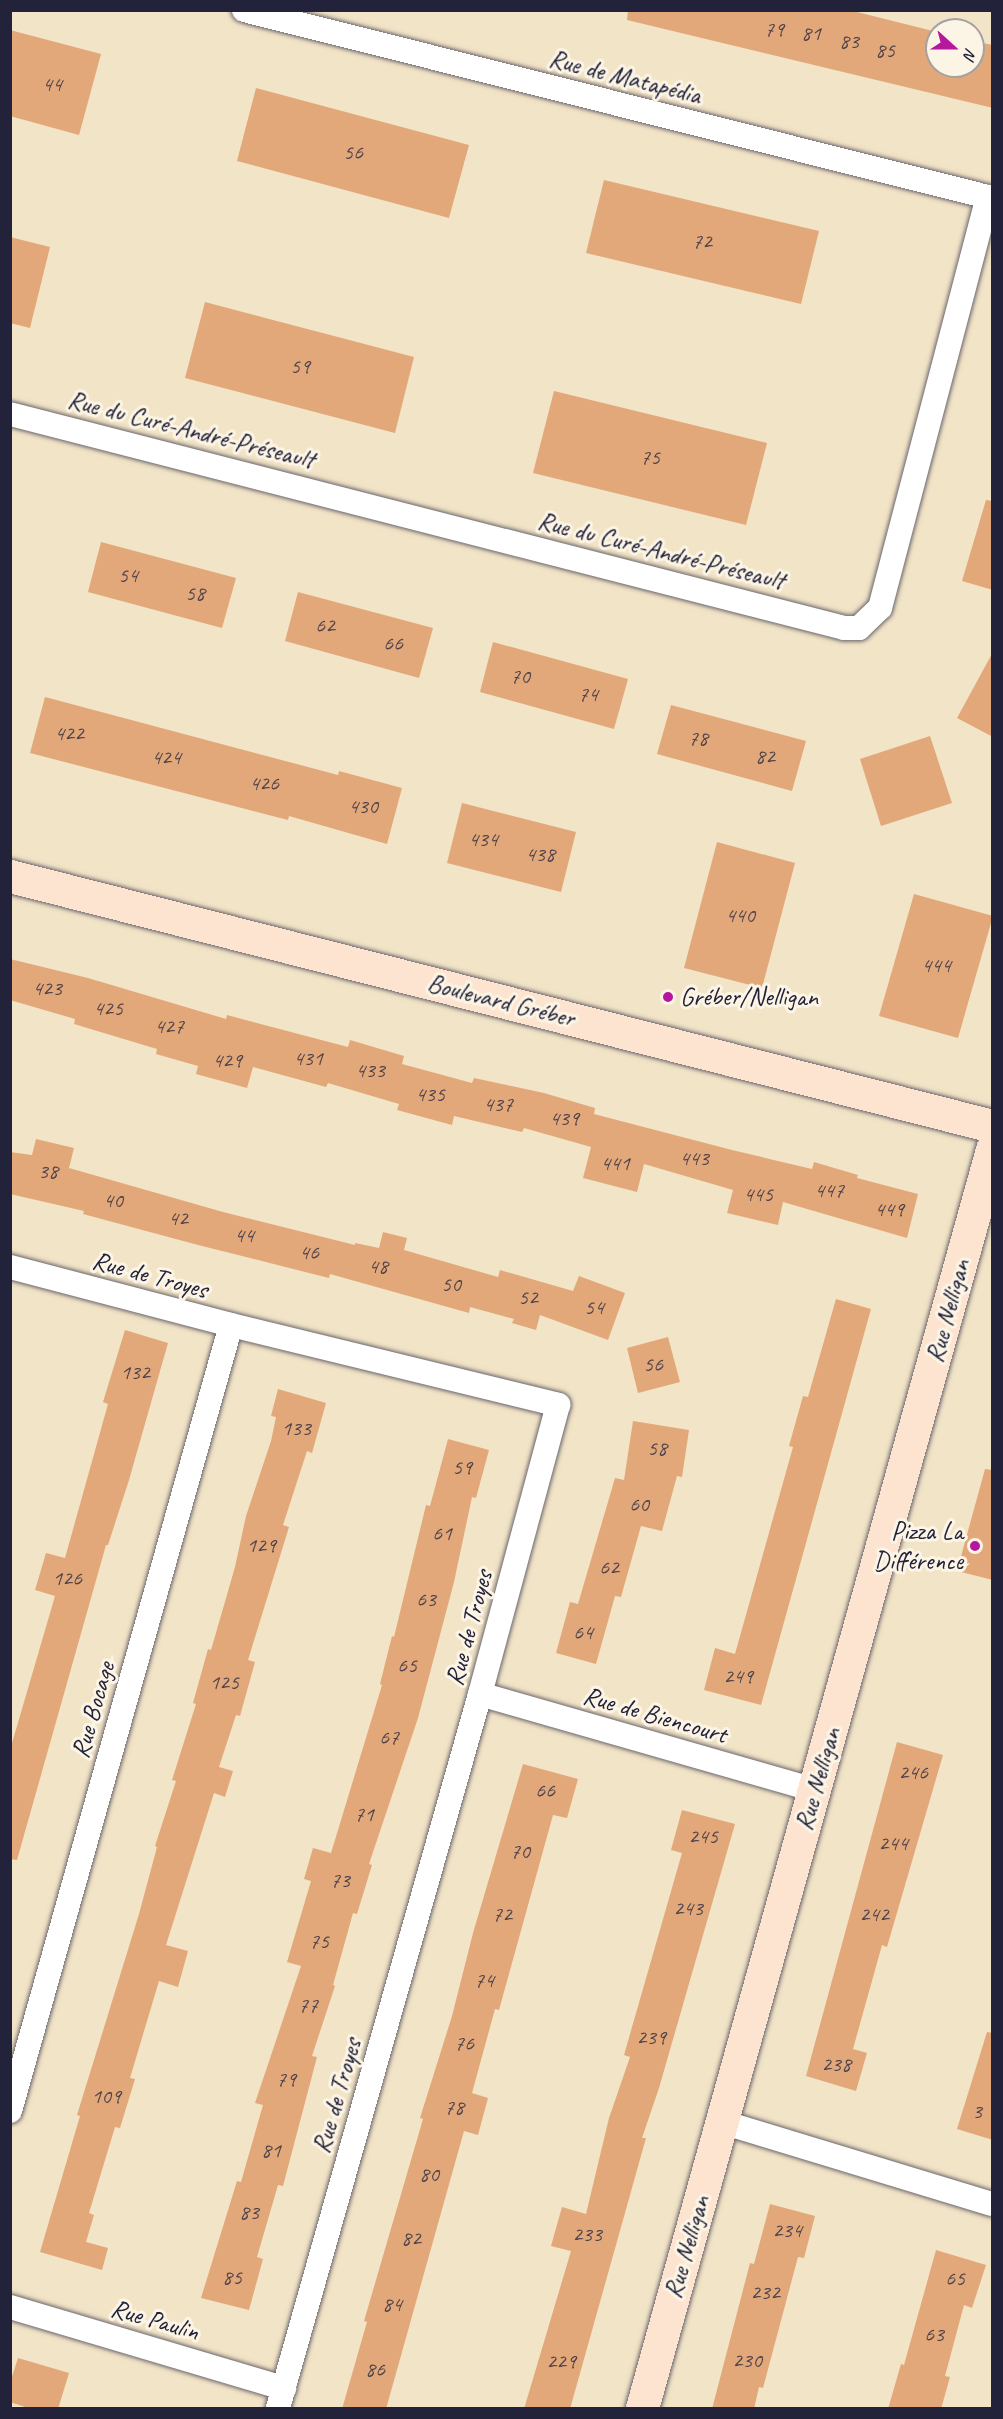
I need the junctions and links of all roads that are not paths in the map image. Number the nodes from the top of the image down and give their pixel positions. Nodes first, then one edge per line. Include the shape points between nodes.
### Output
1 (244, 10) edge
2 (990, 198) edge
3 (10, 414) edge
4 (10, 876) edge
5 (993, 1126) edge
6 (993, 1149) edge
7 (10, 1267) edge
8 (231, 1325) junction
9 (480, 1694) junction
10 (815, 1790) junction
11 (10, 2111) edge
12 (722, 2122) junction
13 (993, 2204) edge
14 (10, 2307) edge
15 (280, 2398) edge
16 (642, 2409) edge

1 - 2 street, Rue de Matapédia
2 - 3 street, Rue du Curé-André-Préseault via 880,608 859,628 833,625
4 - 5 street, Boulevard Gréber
6 - 10 street, Rue Nelligan
7 - 8 street, Rue de Troyes
8 - 9 street, Rue de Troyes via 558,1405
8 - 11 street, Rue Bocage
9 - 10 street, Rue de Biencourt
9 - 15 street, Rue de Troyes
10 - 12 street, Rue Nelligan
12 - 13 street
12 - 16 street, Rue Nelligan
14 - 15 street, Rue Paulin

